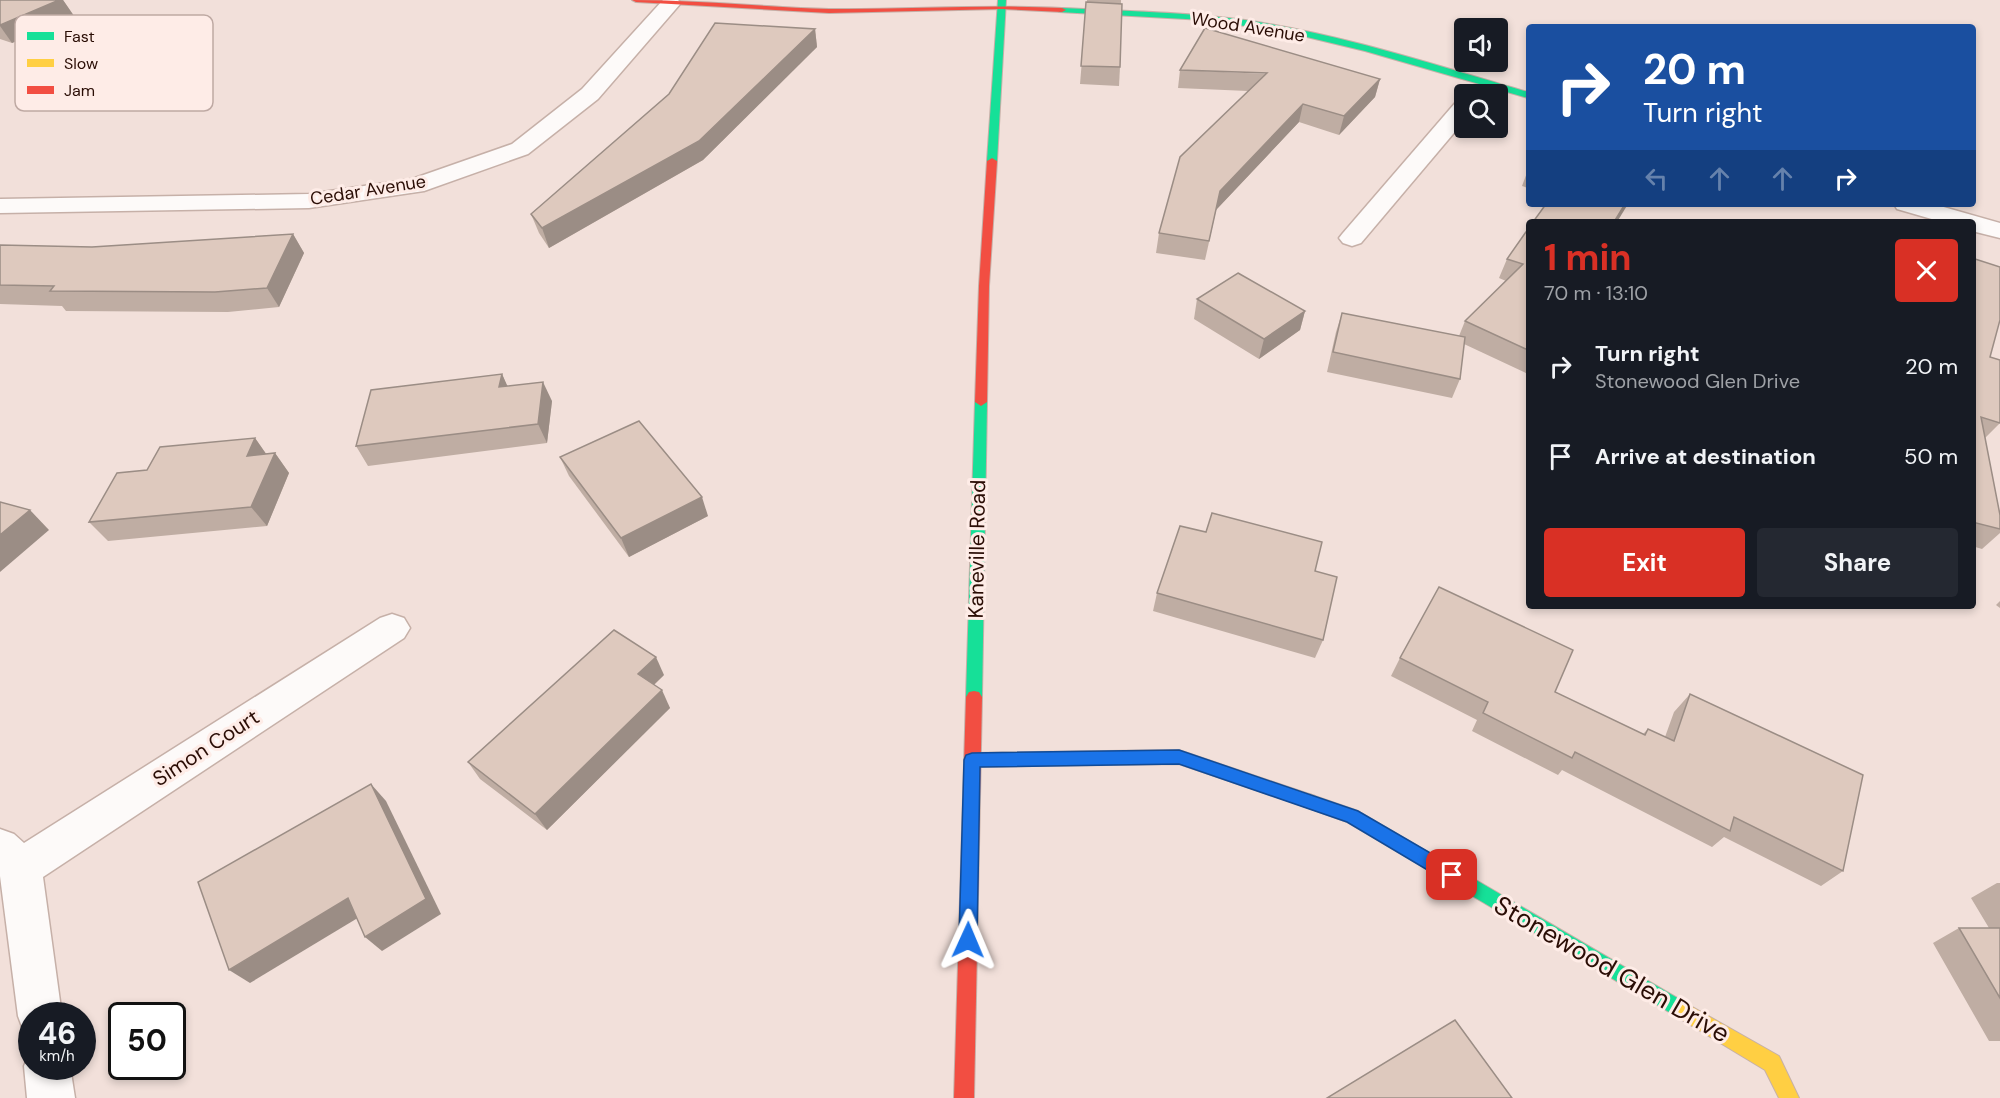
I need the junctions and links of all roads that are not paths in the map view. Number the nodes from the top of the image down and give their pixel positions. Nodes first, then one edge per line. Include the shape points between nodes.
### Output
1 (636, 0) edge
2 (672, 1) edge
3 (1002, 3) edge
4 (1468, 84) edge
5 (1508, 92) edge
6 (1526, 95) edge
7 (1454, 119) edge
8 (0, 206) edge
9 (1916, 207) edge
10 (1957, 219) edge
11 (1976, 224) edge
12 (2000, 231) edge
13 (1352, 238) dead end
14 (392, 628) dead end
15 (972, 760) junction
16 (10, 858) edge
17 (37, 1002) edge
18 (49, 1080) edge
19 (51, 1098) edge
20 (964, 1098) edge
21 (1789, 1098) edge

1 - 2 street, Wood Avenue
2 - 3 street, Wood Avenue via 829,11
2 - 8 street, Cedar Avenue via 590,94 520,149 416,186 309,201
3 - 4 street, Wood Avenue via 1246,24 1346,44
3 - 15 street, Kaneville Road via 984,286
5 - 6 street, Wood Avenue
7 - 13 street
9 - 10 street
11 - 12 street
14 - 16 street, Simon Court
15 - 20 street, Kaneville Road
15 - 21 street, Stonewood Glen Drive via 1179,757 1352,816 1772,1063
16 - 17 street
18 - 19 street

